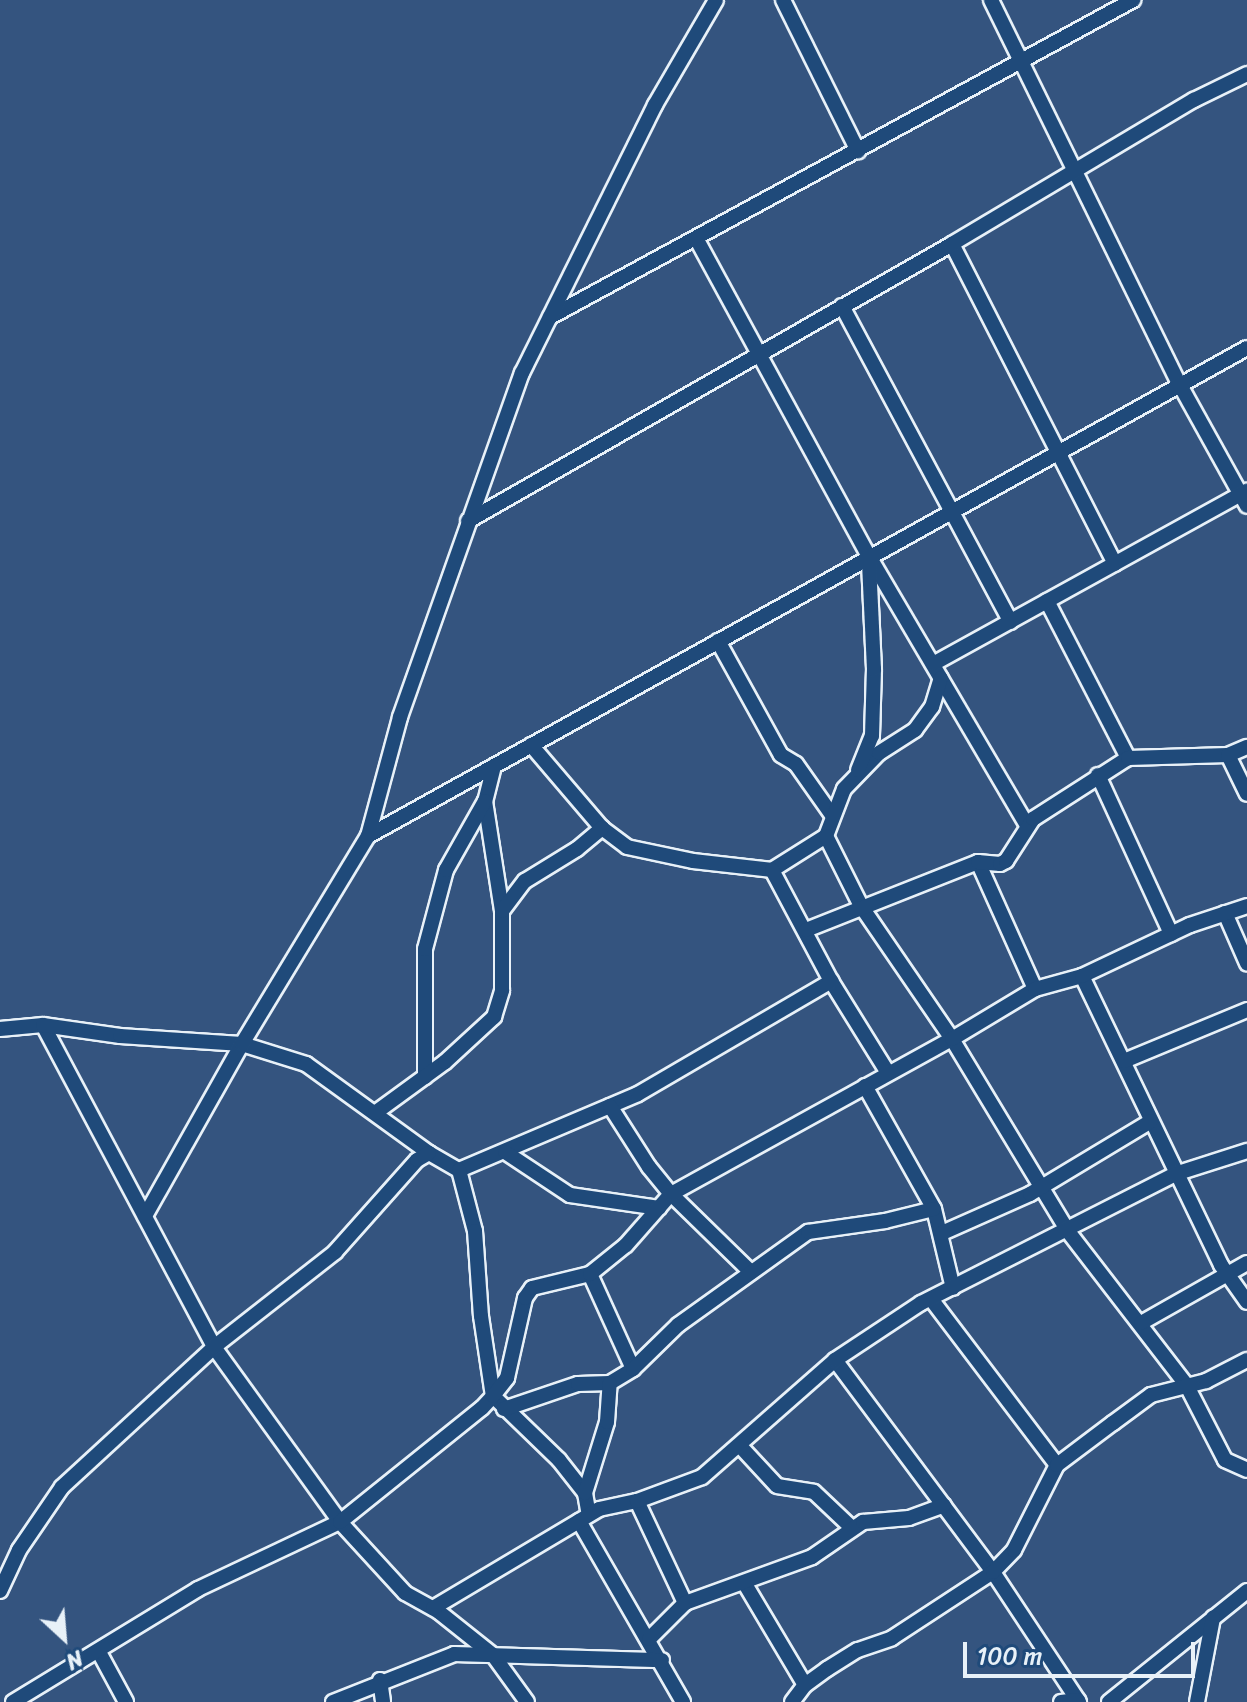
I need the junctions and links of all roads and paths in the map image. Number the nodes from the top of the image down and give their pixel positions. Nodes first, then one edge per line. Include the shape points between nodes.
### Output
1 (716, 0) edge
2 (783, 0) edge
3 (991, 0) edge
4 (1133, 0) edge
5 (1022, 62) junction
6 (1247, 74) edge
7 (858, 151) junction
8 (1075, 170) junction
9 (696, 238) junction
10 (952, 244) junction
11 (842, 306) junction
12 (550, 317) junction
13 (1247, 348) edge
14 (758, 354) junction
15 (1180, 385) junction
16 (1058, 452) junction
17 (1245, 498) edge
18 (950, 510) junction
19 (468, 521) junction
20 (869, 556) junction
21 (1115, 564) junction
22 (1047, 601) junction
23 (1011, 622) junction
24 (718, 641) junction
25 (933, 664) junction
26 (941, 678) junction
27 (531, 745) junction
28 (1247, 747) edge
29 (1228, 755) junction
30 (1128, 758) junction
31 (494, 766) junction
32 (1098, 775) junction
33 (855, 777) junction
34 (1247, 794) edge
35 (485, 801) junction
36 (832, 815) junction
37 (1027, 825) junction
38 (602, 828) junction
39 (368, 836) junction
40 (826, 836) junction
41 (978, 862) junction
42 (772, 870) junction
43 (861, 906) junction
44 (1247, 906) edge
45 (502, 911) junction
46 (1225, 913) junction
47 (806, 930) junction
48 (1171, 934) junction
49 (1247, 963) edge
50 (1082, 976) junction
51 (831, 981) junction
52 (1035, 989) junction
53 (1247, 1010) edge
54 (43, 1025) junction
55 (0, 1029) edge
56 (952, 1039) junction
57 (242, 1044) junction
58 (1124, 1061) junction
59 (888, 1073) junction
60 (425, 1077) junction
61 (865, 1086) junction
62 (610, 1106) junction
63 (375, 1113) junction
64 (1151, 1121) junction
65 (1247, 1151) edge
66 (505, 1152) junction
67 (429, 1153) junction
68 (459, 1170) junction
69 (1175, 1174) junction
70 (1041, 1188) junction
71 (671, 1194) junction
72 (659, 1208) junction
73 (934, 1209) junction
74 (145, 1216) junction
75 (1067, 1230) junction
76 (942, 1233) junction
77 (1247, 1263) edge
78 (751, 1272) junction
79 (590, 1274) junction
80 (1227, 1275) junction
81 (953, 1288) junction
82 (931, 1299) junction
83 (1247, 1302) edge
84 (1141, 1323) junction
85 (214, 1347) junction
86 (835, 1360) junction
87 (1247, 1360) edge
88 (633, 1369) junction
89 (610, 1383) junction
90 (1187, 1386) junction
91 (493, 1396) junction
92 (504, 1409) junction
93 (740, 1446) junction
94 (1057, 1465) junction
95 (1247, 1470) edge
96 (585, 1493) junction
97 (637, 1501) junction
98 (944, 1505) junction
99 (584, 1518) junction
100 (340, 1522) junction
101 (852, 1528) junction
102 (993, 1572) junction
103 (745, 1584) junction
104 (0, 1591) edge
105 (1247, 1591) edge
106 (685, 1603) junction
107 (433, 1608) junction
108 (1213, 1618) junction
109 (649, 1639) junction
110 (99, 1652) junction
111 (493, 1655) junction
112 (662, 1660) junction
113 (380, 1680) junction
114 (805, 1685) junction
115 (1078, 1701) edge
116 (13, 1702) edge
117 (126, 1702) edge
118 (333, 1702) edge
119 (383, 1702) edge
120 (527, 1702) edge
121 (683, 1702) edge
122 (792, 1702) edge
123 (1061, 1702) edge
124 (1109, 1702) edge
125 (1197, 1702) edge

1 - 12 street via 655,105
2 - 7 street
3 - 5 street
4 - 5 street
5 - 7 street
5 - 8 street
6 - 8 street
7 - 9 street
8 - 10 street
8 - 15 street
9 - 12 street
9 - 14 street
10 - 11 street
10 - 16 street
11 - 14 street
11 - 18 street
12 - 19 street via 522,373
13 - 15 street
14 - 19 street
14 - 20 street
15 - 16 street
15 - 17 street
16 - 18 street
16 - 21 street
17 - 21 street
18 - 20 street
18 - 23 street
19 - 39 street via 400,717
20 - 24 street
20 - 25 street
20 - 33 street via 872,736
21 - 22 street
22 - 23 street
22 - 30 street
23 - 25 street
24 - 27 street
24 - 36 street via 781,755 796,764
25 - 26 street
26 - 33 street via 932,707 915,730 879,753
26 - 37 street
27 - 31 street
27 - 38 street
28 - 29 street
29 - 30 street
29 - 34 street
30 - 32 street
31 - 35 street
31 - 39 street
32 - 37 street
32 - 48 street
33 - 36 street
35 - 45 street
35 - 60 street via 446,870 425,949
36 - 40 street
37 - 41 street via 1006,861
38 - 42 street via 627,847
38 - 45 street via 525,881
39 - 57 street
40 - 42 street
40 - 43 street
41 - 43 street
41 - 52 street
42 - 47 street
43 - 47 street
43 - 56 street
44 - 46 street
45 - 60 street via 502,990 494,1017
46 - 48 street
46 - 49 street
47 - 51 street
48 - 50 street
50 - 52 street
50 - 58 street
51 - 59 street
51 - 62 street
52 - 56 street
53 - 58 street
54 - 55 street
54 - 57 street
54 - 74 street
56 - 59 street
56 - 70 street
57 - 63 street via 306,1064
57 - 74 street
58 - 64 street
59 - 61 street
60 - 63 street
61 - 71 street
61 - 73 street
62 - 66 street
62 - 71 street
63 - 67 street
64 - 69 street
64 - 70 street
65 - 69 street
66 - 68 street
66 - 72 street via 570,1195
67 - 68 street
67 - 85 street via 335,1252
68 - 91 street via 475,1231
69 - 75 street
69 - 80 street
70 - 75 street
70 - 76 street
71 - 72 street
71 - 78 street
72 - 79 street
73 - 76 street
73 - 78 street via 808,1232
74 - 85 street
75 - 81 street
75 - 84 street
76 - 81 street
77 - 80 street
78 - 88 street via 678,1325
79 - 88 street
79 - 91 street via 532,1288 525,1298 507,1378
80 - 83 street
80 - 84 street
81 - 82 street
82 - 86 street
82 - 94 street
84 - 90 street
85 - 100 street
85 - 104 street via 62,1487 19,1550
86 - 93 street
86 - 98 street
87 - 90 street
88 - 89 street
89 - 92 street via 578,1384
89 - 96 street via 607,1422
90 - 94 street via 1151,1395
90 - 95 street via 1225,1460
91 - 92 street
91 - 100 street
92 - 96 street via 559,1460
93 - 97 street via 702,1477
93 - 101 street via 777,1486 814,1492
94 - 102 street via 1014,1550
96 - 99 street
97 - 99 street via 615,1503
97 - 106 street
98 - 101 street via 909,1518
98 - 102 street
99 - 107 street
99 - 109 street
100 - 107 street via 405,1593
100 - 110 street via 198,1589
101 - 103 street via 812,1557
102 - 114 street via 892,1638 858,1650
102 - 115 street
103 - 106 street
103 - 114 street
105 - 108 street
106 - 109 street
107 - 111 street
108 - 124 street
108 - 125 street
109 - 112 street
110 - 116 street
110 - 117 street
111 - 112 street
111 - 113 street via 454,1654
111 - 120 street
112 - 121 street
113 - 118 street
113 - 119 street
114 - 122 street
115 - 123 street

